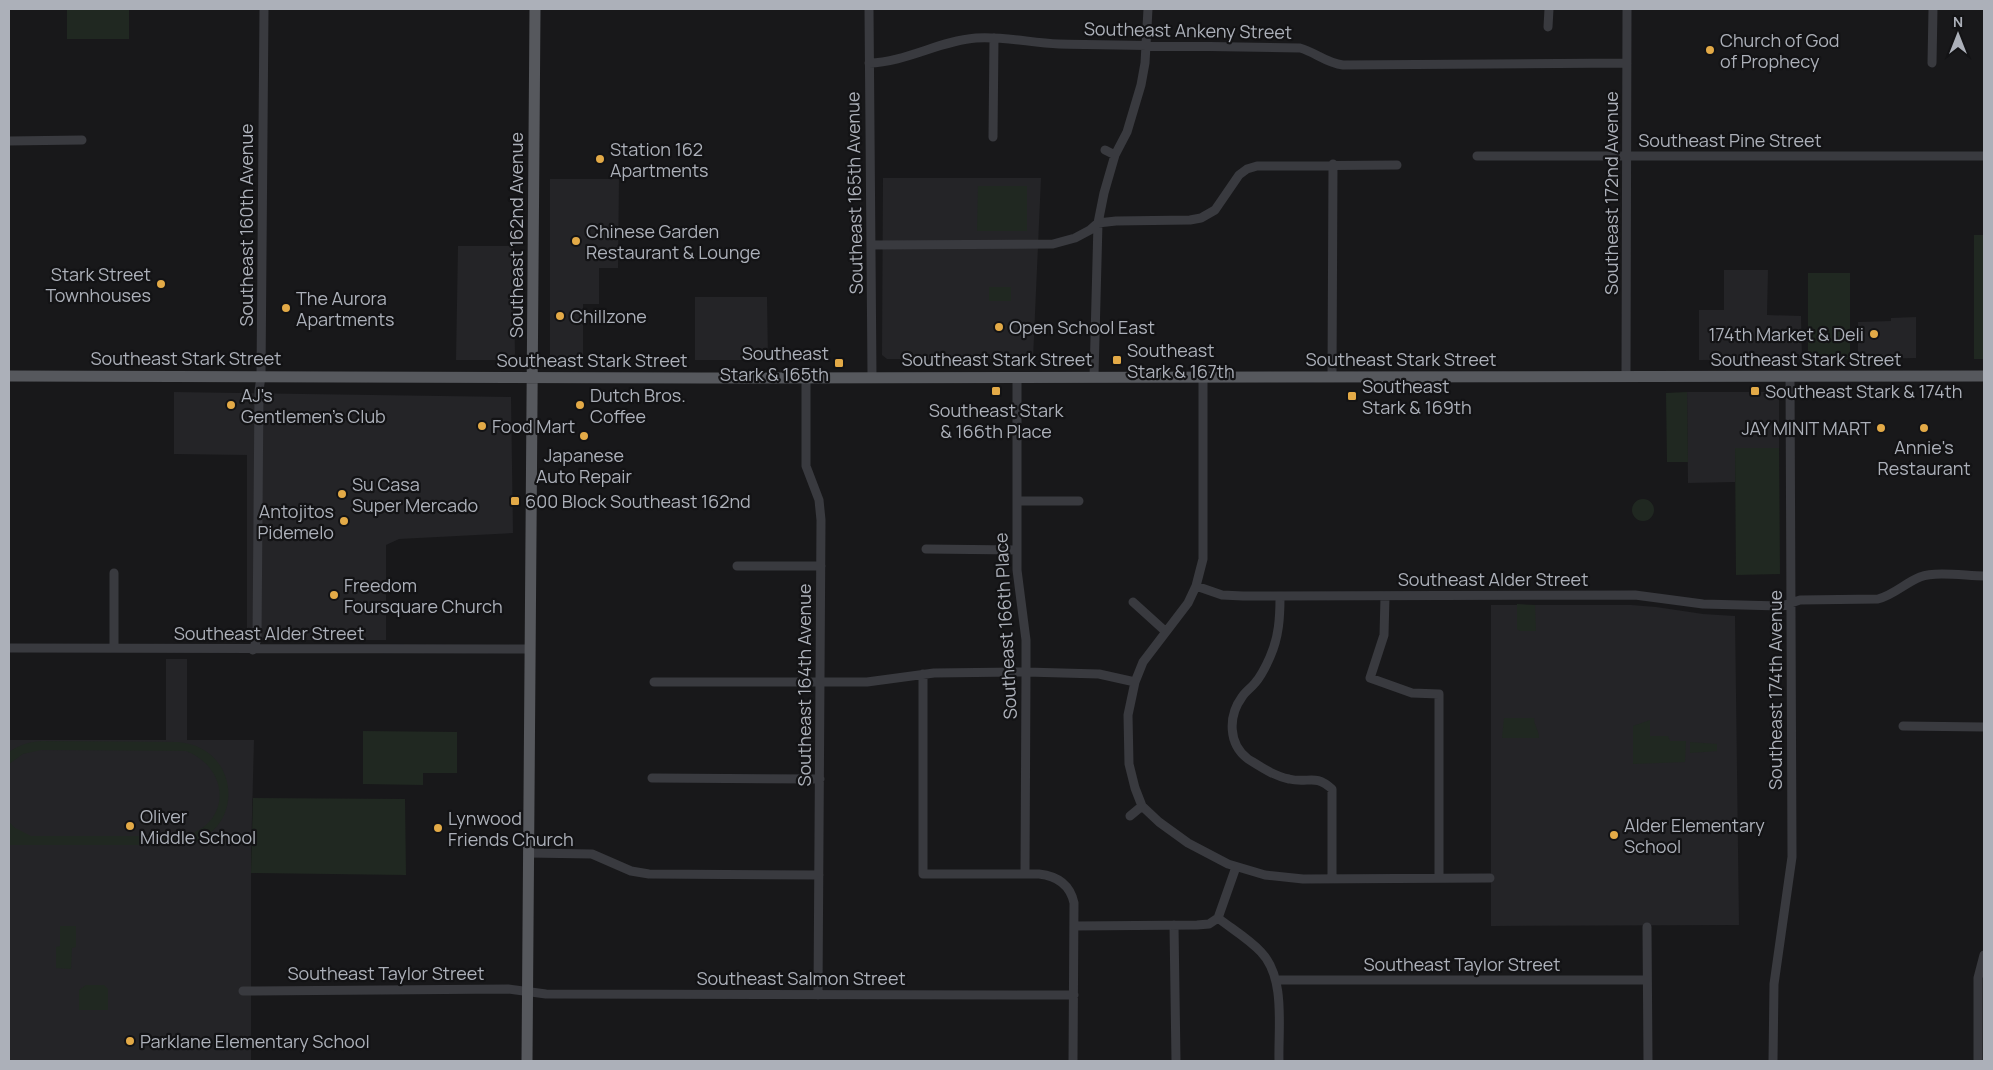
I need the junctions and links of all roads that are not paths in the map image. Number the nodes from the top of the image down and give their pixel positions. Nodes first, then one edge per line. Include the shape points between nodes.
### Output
1 (264, 9) edge
2 (535, 9) edge
3 (869, 9) edge
4 (1148, 9) edge
5 (1549, 9) edge
6 (1627, 9) edge
7 (1933, 9) edge
8 (1548, 27) dead end
9 (994, 38) junction
10 (1146, 45) junction
11 (869, 63) junction
12 (1627, 63) junction
13 (1932, 63) dead end
14 (994, 137) dead end
15 (82, 140) dead end
16 (9, 141) edge
17 (1105, 150) dead end
18 (1115, 155) junction
19 (1476, 156) dead end
20 (1627, 156) junction
21 (1984, 156) edge
22 (1333, 164) junction
23 (1397, 165) dead end
24 (1098, 224) junction
25 (871, 245) junction
26 (9, 376) edge
27 (261, 376) junction
28 (872, 376) junction
29 (1094, 376) junction
30 (1332, 376) junction
31 (1626, 376) junction
32 (1790, 376) junction
33 (1984, 376) edge
34 (531, 377) junction
35 (806, 377) junction
36 (1017, 377) junction
37 (1203, 377) junction
38 (1017, 501) junction
39 (1079, 501) dead end
40 (926, 549) dead end
41 (1017, 550) junction
42 (738, 566) dead end
43 (821, 566) junction
44 (114, 574) dead end
45 (1984, 576) edge
46 (1196, 586) junction
47 (1280, 596) junction
48 (1385, 596) junction
49 (1133, 602) dead end
50 (1791, 603) junction
51 (1166, 631) junction
52 (9, 648) edge
53 (114, 648) junction
54 (529, 649) junction
55 (253, 650) junction
56 (1026, 672) junction
57 (924, 674) junction
58 (654, 682) dead end
59 (820, 682) junction
60 (1135, 682) junction
61 (1903, 726) dead end
62 (1984, 727) edge
63 (652, 778) dead end
64 (820, 779) junction
65 (1142, 806) junction
66 (1130, 816) dead end
67 (528, 853) junction
68 (1236, 867) junction
69 (1025, 874) junction
70 (819, 875) junction
71 (1332, 878) junction
72 (1439, 878) junction
73 (1490, 878) dead end
74 (1218, 918) junction
75 (1174, 925) junction
76 (1074, 926) junction
77 (1647, 927) dead end
78 (1984, 955) edge
79 (1276, 980) junction
80 (1647, 980) junction
81 (244, 991) dead end
82 (528, 991) junction
83 (818, 995) junction
84 (1074, 995) junction
85 (527, 1061) edge
86 (1072, 1061) edge
87 (1176, 1061) edge
88 (1279, 1061) edge
89 (1648, 1061) edge
90 (1773, 1061) edge
91 (1978, 1061) edge

1 - 27 street, Southeast 160th Avenue
2 - 34 main road, Southeast 162nd Avenue
3 - 11 street, Southeast 165th Avenue
4 - 10 street
5 - 8 street
6 - 12 street, Southeast 172nd Avenue
7 - 13 street
9 - 10 street, Southeast Ankeny Street via 1058,44
9 - 11 street, Southeast Ankeny Street via 958,41 904,58
9 - 14 street
10 - 12 street, Southeast Ankeny Street via 1300,48 1333,64 1343,65
10 - 18 street via 1134,113
11 - 25 street, Southeast 165th Avenue
12 - 20 street, Southeast 172nd Avenue
15 - 16 street
17 - 18 street
18 - 24 street
19 - 20 street, Southeast Pine Street
20 - 21 street, Southeast Pine Street
20 - 31 street, Southeast 172nd Avenue
22 - 23 street
22 - 24 street via 1247,169 1236,179 1215,210 1201,218
22 - 30 street
24 - 25 street via 1075,238 1053,244
24 - 29 street
25 - 28 street, Southeast 165th Avenue
26 - 27 main road, Southeast Stark Street
27 - 34 main road, Southeast Stark Street
27 - 55 street, Southeast 160th Avenue via 257,639
28 - 35 main road, Southeast Stark Street
28 - 36 main road, Southeast Stark Street
29 - 36 main road, Southeast Stark Street
29 - 37 main road, Southeast Stark Street
30 - 31 main road, Southeast Stark Street
30 - 37 main road, Southeast Stark Street
31 - 32 main road, Southeast Stark Street
32 - 33 main road, Southeast Stark Street
32 - 50 street, Southeast 174th Avenue
34 - 35 main road, Southeast Stark Street
34 - 54 main road, Southeast 162nd Avenue
35 - 43 street, Southeast 164th Avenue via 806,459 821,509
36 - 38 street, Southeast 166th Place
37 - 46 street via 1203,559
38 - 39 street
38 - 41 street, Southeast 166th Place
40 - 41 street
41 - 56 street, Southeast 166th Place
42 - 43 street
43 - 59 street, Southeast 164th Avenue
44 - 53 street
45 - 50 street, Southeast Alder Street via 1925,576 1889,596 1869,601 1800,600
46 - 47 street, Southeast Alder Street via 1222,595
46 - 51 street via 1180,615
47 - 48 street, Southeast Alder Street
47 - 71 street via 1277,638 1256,682 1241,697 1234,711 1232,732 1238,748 1246,757 1266,770 1290,780 1322,780 1332,788
48 - 50 street, Southeast Alder Street via 1635,595 1736,606 1782,606
48 - 72 street via 1384,635 1370,678 1412,693 1439,694
49 - 51 street
50 - 90 street, Southeast 174th Avenue via 1792,857 1774,984
51 - 60 street via 1143,662
52 - 53 street, Southeast Alder Street
53 - 55 street, Southeast Alder Street
54 - 55 street, Southeast Alder Street
54 - 67 main road, Southeast 162nd Avenue
56 - 57 street
56 - 60 street via 1099,674
56 - 69 street, Southeast 166th Place
57 - 59 street via 881,681
57 - 69 street via 924,874
58 - 59 street
59 - 64 street, Southeast 164th Avenue
60 - 65 street via 1128,715 1129,764
61 - 62 street
63 - 64 street
64 - 70 street, Southeast 164th Avenue
65 - 66 street
65 - 68 street via 1188,844
67 - 70 street via 592,854 631,871 649,874
67 - 82 main road, Southeast 162nd Avenue
68 - 71 street via 1286,878
68 - 74 street
69 - 76 street via 1049,875 1066,885 1072,895
70 - 83 street, Southeast 164th Avenue
71 - 72 street
72 - 73 street
74 - 75 street via 1209,924
74 - 79 street via 1262,952
75 - 76 street
75 - 87 street
76 - 84 street
77 - 80 street
78 - 91 street via 1978,978
79 - 80 street, Southeast Taylor Street
79 - 88 street
80 - 89 street
81 - 82 street, Southeast Taylor Street
82 - 83 street, Southeast Salmon Street via 556,994
82 - 85 main road, Southeast 162nd Avenue
83 - 84 street, Southeast Salmon Street
84 - 86 street

